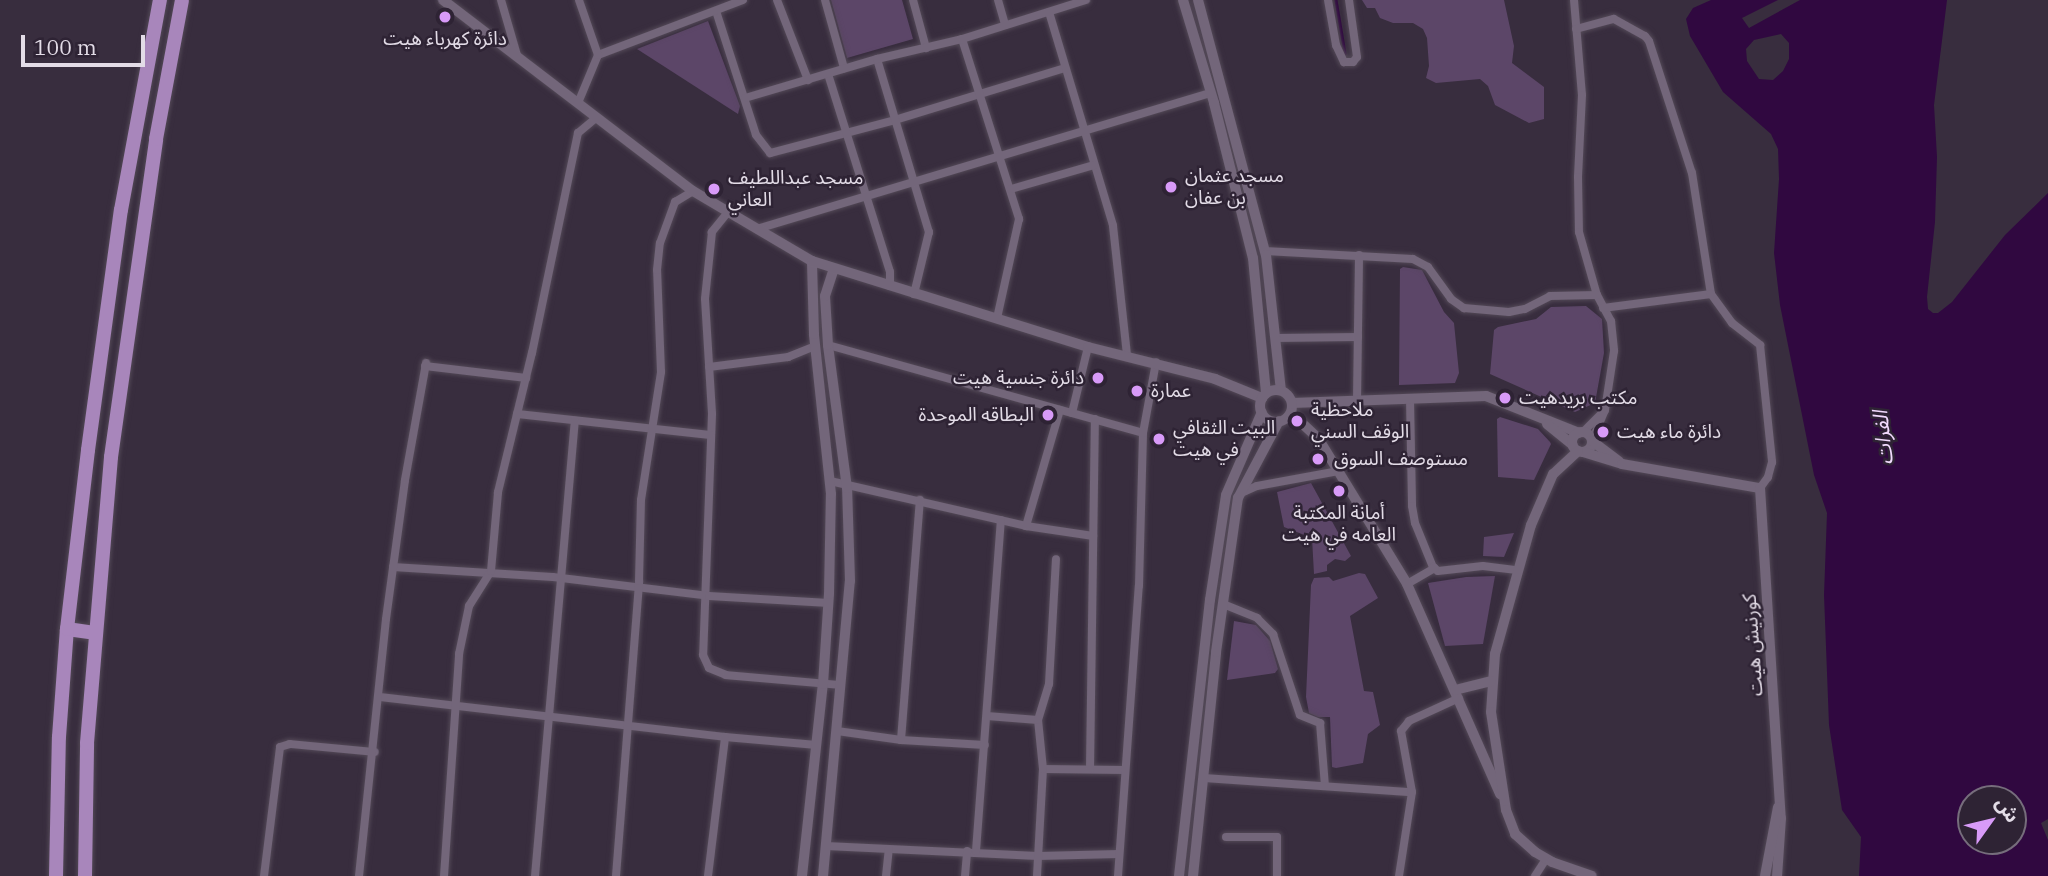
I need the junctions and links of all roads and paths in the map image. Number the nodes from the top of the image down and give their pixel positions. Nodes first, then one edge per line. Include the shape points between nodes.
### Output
1 (160, 0) edge
2 (182, 0) edge
3 (443, 0) edge
4 (501, 0) edge
5 (579, 0) edge
6 (743, 0) edge
7 (777, 0) edge
8 (825, 0) edge
9 (913, 0) edge
10 (998, 0) edge
11 (1086, 0) edge
12 (1183, 0) edge
13 (1198, 0) edge
14 (1328, 0) edge
15 (1349, 0) edge
16 (1574, 0) edge
17 (716, 11) junction
18 (1049, 12) junction
19 (1005, 25) junction
20 (1576, 29) junction
21 (962, 38) junction
22 (926, 48) junction
23 (517, 55) junction
24 (598, 55) junction
25 (877, 59) junction
26 (844, 68) junction
27 (1065, 68) junction
28 (828, 74) junction
29 (807, 80) junction
30 (1211, 93) junction
31 (978, 96) junction
32 (745, 98) junction
33 (578, 103) junction
34 (596, 118) junction
35 (895, 120) junction
36 (1084, 131) junction
37 (847, 134) junction
38 (998, 156) junction
39 (1094, 164) junction
40 (913, 180) junction
41 (1011, 189) junction
42 (693, 191) junction
43 (866, 194) junction
44 (728, 212) junction
45 (757, 229) junction
46 (1265, 251) junction
47 (1359, 255) junction
48 (812, 261) junction
49 (834, 269) junction
50 (890, 286) junction
51 (914, 294) junction
52 (1711, 294) junction
53 (1597, 295) junction
54 (1603, 308) junction
55 (997, 318) junction
56 (1358, 337) junction
57 (1275, 338) junction
58 (828, 345) junction
59 (815, 346) junction
60 (1088, 347) junction
61 (1126, 355) junction
62 (1156, 362) junction
63 (709, 367) junction
64 (526, 378) junction
65 (1281, 390) junction
66 (1264, 396) junction
67 (1410, 399) junction
68 (1357, 401) junction
69 (1291, 408) junction
70 (1060, 410) junction
71 (1605, 410) junction
72 (1262, 412) junction
73 (1072, 413) junction
74 (517, 414) junction
75 (1535, 415) junction
76 (1095, 419) junction
77 (575, 421) junction
78 (1279, 421) junction
79 (650, 430) junction
80 (1143, 433) junction
81 (1580, 433) junction
82 (711, 435) junction
83 (1592, 441) junction
84 (1578, 449) junction
85 (1622, 464) junction
86 (1339, 471) junction
87 (830, 481) junction
88 (846, 483) junction
89 (1760, 488) junction
90 (1241, 493) junction
91 (920, 500) junction
92 (1002, 520) junction
93 (1026, 526) junction
94 (1093, 536) junction
95 (1056, 559) dead end
96 (393, 566) junction
97 (1435, 568) junction
98 (1517, 570) junction
99 (490, 575) junction
100 (561, 578) junction
101 (1407, 584) junction
102 (638, 586) junction
103 (702, 594) junction
104 (829, 603) junction
105 (1223, 604) junction
106 (67, 629) junction
107 (95, 633) junction
108 (1491, 681) junction
109 (823, 684) junction
110 (841, 685) junction
111 (1457, 694) junction
112 (380, 697) junction
113 (455, 705) junction
114 (547, 715) junction
115 (987, 716) junction
116 (1038, 720) junction
117 (627, 726) junction
118 (1492, 728) junction
119 (837, 731) junction
120 (1471, 733) junction
121 (724, 737) junction
122 (901, 740) junction
123 (817, 745) junction
124 (985, 746) junction
125 (375, 752) junction
126 (1043, 769) junction
127 (1090, 769) junction
128 (1125, 770) junction
129 (1204, 778) junction
130 (1325, 786) junction
131 (1412, 792) junction
132 (1780, 800) junction
133 (1507, 810) junction
134 (1226, 837) dead end
135 (826, 846) junction
136 (889, 849) junction
137 (971, 851) junction
138 (1119, 854) junction
139 (1038, 856) junction
140 (1546, 859) junction
141 (57, 876) edge
142 (85, 876) edge
143 (264, 876) edge
144 (359, 876) edge
145 (444, 876) edge
146 (535, 876) edge
147 (617, 876) edge
148 (708, 876) edge
149 (802, 876) edge
150 (823, 876) edge
151 (886, 876) edge
152 (965, 876) edge
153 (1037, 876) edge
154 (1118, 876) edge
155 (1179, 876) edge
156 (1193, 876) edge
157 (1276, 876) edge
158 (1399, 876) edge
159 (1535, 876) edge
160 (1592, 876) edge
161 (1765, 876) edge
162 (1777, 876) edge

1 - 106 highway via 116,246
2 - 107 highway via 133,287
3 - 23 main road
4 - 23 street
5 - 24 street
6 - 17 street
7 - 29 street
8 - 26 street
9 - 22 street
10 - 19 street
11 - 18 street
12 - 30 main road
13 - 46 main road
14 - 15 street via 1336,45 1344,62 1353,62 1357,57
16 - 20 street
17 - 24 street
17 - 32 street
18 - 19 street
18 - 27 street
19 - 21 street
20 - 52 street via 1615,19 1649,41 1692,173
20 - 53 street via 1582,95 1579,232
21 - 22 street
21 - 31 street
22 - 25 street
23 - 33 main road
24 - 33 street
25 - 26 street
25 - 35 street
26 - 28 street
27 - 31 street
27 - 36 street
28 - 29 street
28 - 37 street
29 - 32 street
30 - 36 street
30 - 66 main road via 1253,258
31 - 35 street
31 - 38 street
32 - 37 street via 756,135 770,153
33 - 34 main road
34 - 42 main road
34 - 64 street via 578,133
35 - 37 street
35 - 40 street
36 - 38 street
36 - 39 street
37 - 43 street
38 - 40 street
38 - 41 street
39 - 41 street
39 - 61 street via 1113,226
40 - 43 street
40 - 51 street via 929,232
41 - 55 street via 1019,219
42 - 44 main road
42 - 79 street via 675,202 660,243 657,314 661,372
43 - 45 street
43 - 50 street via 890,272
44 - 45 main road
44 - 63 street via 712,232 705,299
45 - 48 main road
46 - 47 street
46 - 57 main road
47 - 53 street via 1421,262 1464,308 1509,312 1550,296
47 - 56 street
48 - 49 main road
48 - 59 street
49 - 50 main road
49 - 58 street via 825,296
50 - 51 main road
51 - 55 main road
52 - 54 street
52 - 89 street via 1732,323 1763,349 1772,461
53 - 54 street
54 - 71 street via 1611,321 1614,351
55 - 60 main road
56 - 57 street
56 - 68 street
57 - 65 main road
58 - 70 street
58 - 88 street
59 - 63 street via 788,357
59 - 87 street
60 - 61 main road
60 - 73 street
61 - 62 main road
62 - 66 main road
62 - 80 street
63 - 82 street
64 - 74 street
64 - 96 street via 426,365
65 - 66 main road
65 - 69 main road
66 - 72 main road
67 - 68 street
67 - 75 street via 1486,396
67 - 97 street via 1412,506 1418,534
68 - 69 street
69 - 78 main road
69 - 86 main road via 1314,432
70 - 73 street
70 - 93 street
71 - 81 street
71 - 83 street
72 - 78 main road via 1269,420
72 - 155 street via 1226,495
73 - 76 street
74 - 77 street
74 - 99 street via 498,492
75 - 81 street
75 - 84 street
76 - 80 street
76 - 94 street
77 - 79 street
77 - 100 street
78 - 90 street
79 - 82 street
79 - 102 street via 641,500
80 - 128 street via 1139,586
81 - 83 street
81 - 84 street
82 - 103 street
83 - 84 street via 1590,449
83 - 85 street
84 - 85 street
84 - 98 main road via 1549,481
85 - 89 street
86 - 90 street
86 - 101 main road
87 - 88 street
87 - 104 street
88 - 91 street
88 - 110 street via 850,581
89 - 132 street, كورنيش هيت
90 - 105 street
91 - 92 street
91 - 122 street
92 - 93 street
92 - 115 street
93 - 94 street
94 - 127 street
95 - 116 street via 1049,684
96 - 99 street
96 - 112 street
97 - 98 street
97 - 101 street
98 - 108 main road
99 - 100 street
99 - 113 street via 469,606
100 - 102 street
100 - 114 street
101 - 111 main road
102 - 103 street
102 - 117 street
103 - 104 street
103 - 109 street via 703,654 709,668 726,674
104 - 109 street
105 - 129 street
105 - 130 street via 1258,618 1273,634 1300,715 1320,723
106 - 107 highway
106 - 141 highway via 59,737
107 - 142 highway
108 - 111 main road
108 - 118 main road
109 - 110 street
109 - 123 street
110 - 119 street
111 - 120 main road
111 - 131 street via 1403,727
112 - 113 street
112 - 125 street
113 - 114 street
113 - 145 street
114 - 117 street
114 - 146 street
115 - 116 street
115 - 124 street
116 - 126 street
117 - 121 street
117 - 147 street
118 - 120 main road
118 - 133 main road
119 - 122 street
119 - 135 street
120 - 133 main road
121 - 123 street
121 - 148 street
122 - 124 street
123 - 149 street
124 - 137 street
125 - 143 street via 290,744 280,747
125 - 144 street
126 - 127 street
126 - 139 street
127 - 128 street
128 - 138 street
129 - 130 street
129 - 156 street
130 - 131 street
131 - 158 street
132 - 161 street, كورنيش هيت
132 - 162 street, كورنيش هيت
133 - 140 main road via 1515,834
134 - 157 street via 1277,837
135 - 136 street
135 - 150 street
136 - 137 street
136 - 151 street
137 - 139 street
137 - 152 street
138 - 139 street
138 - 154 street
139 - 153 street
140 - 159 street
140 - 160 main road

